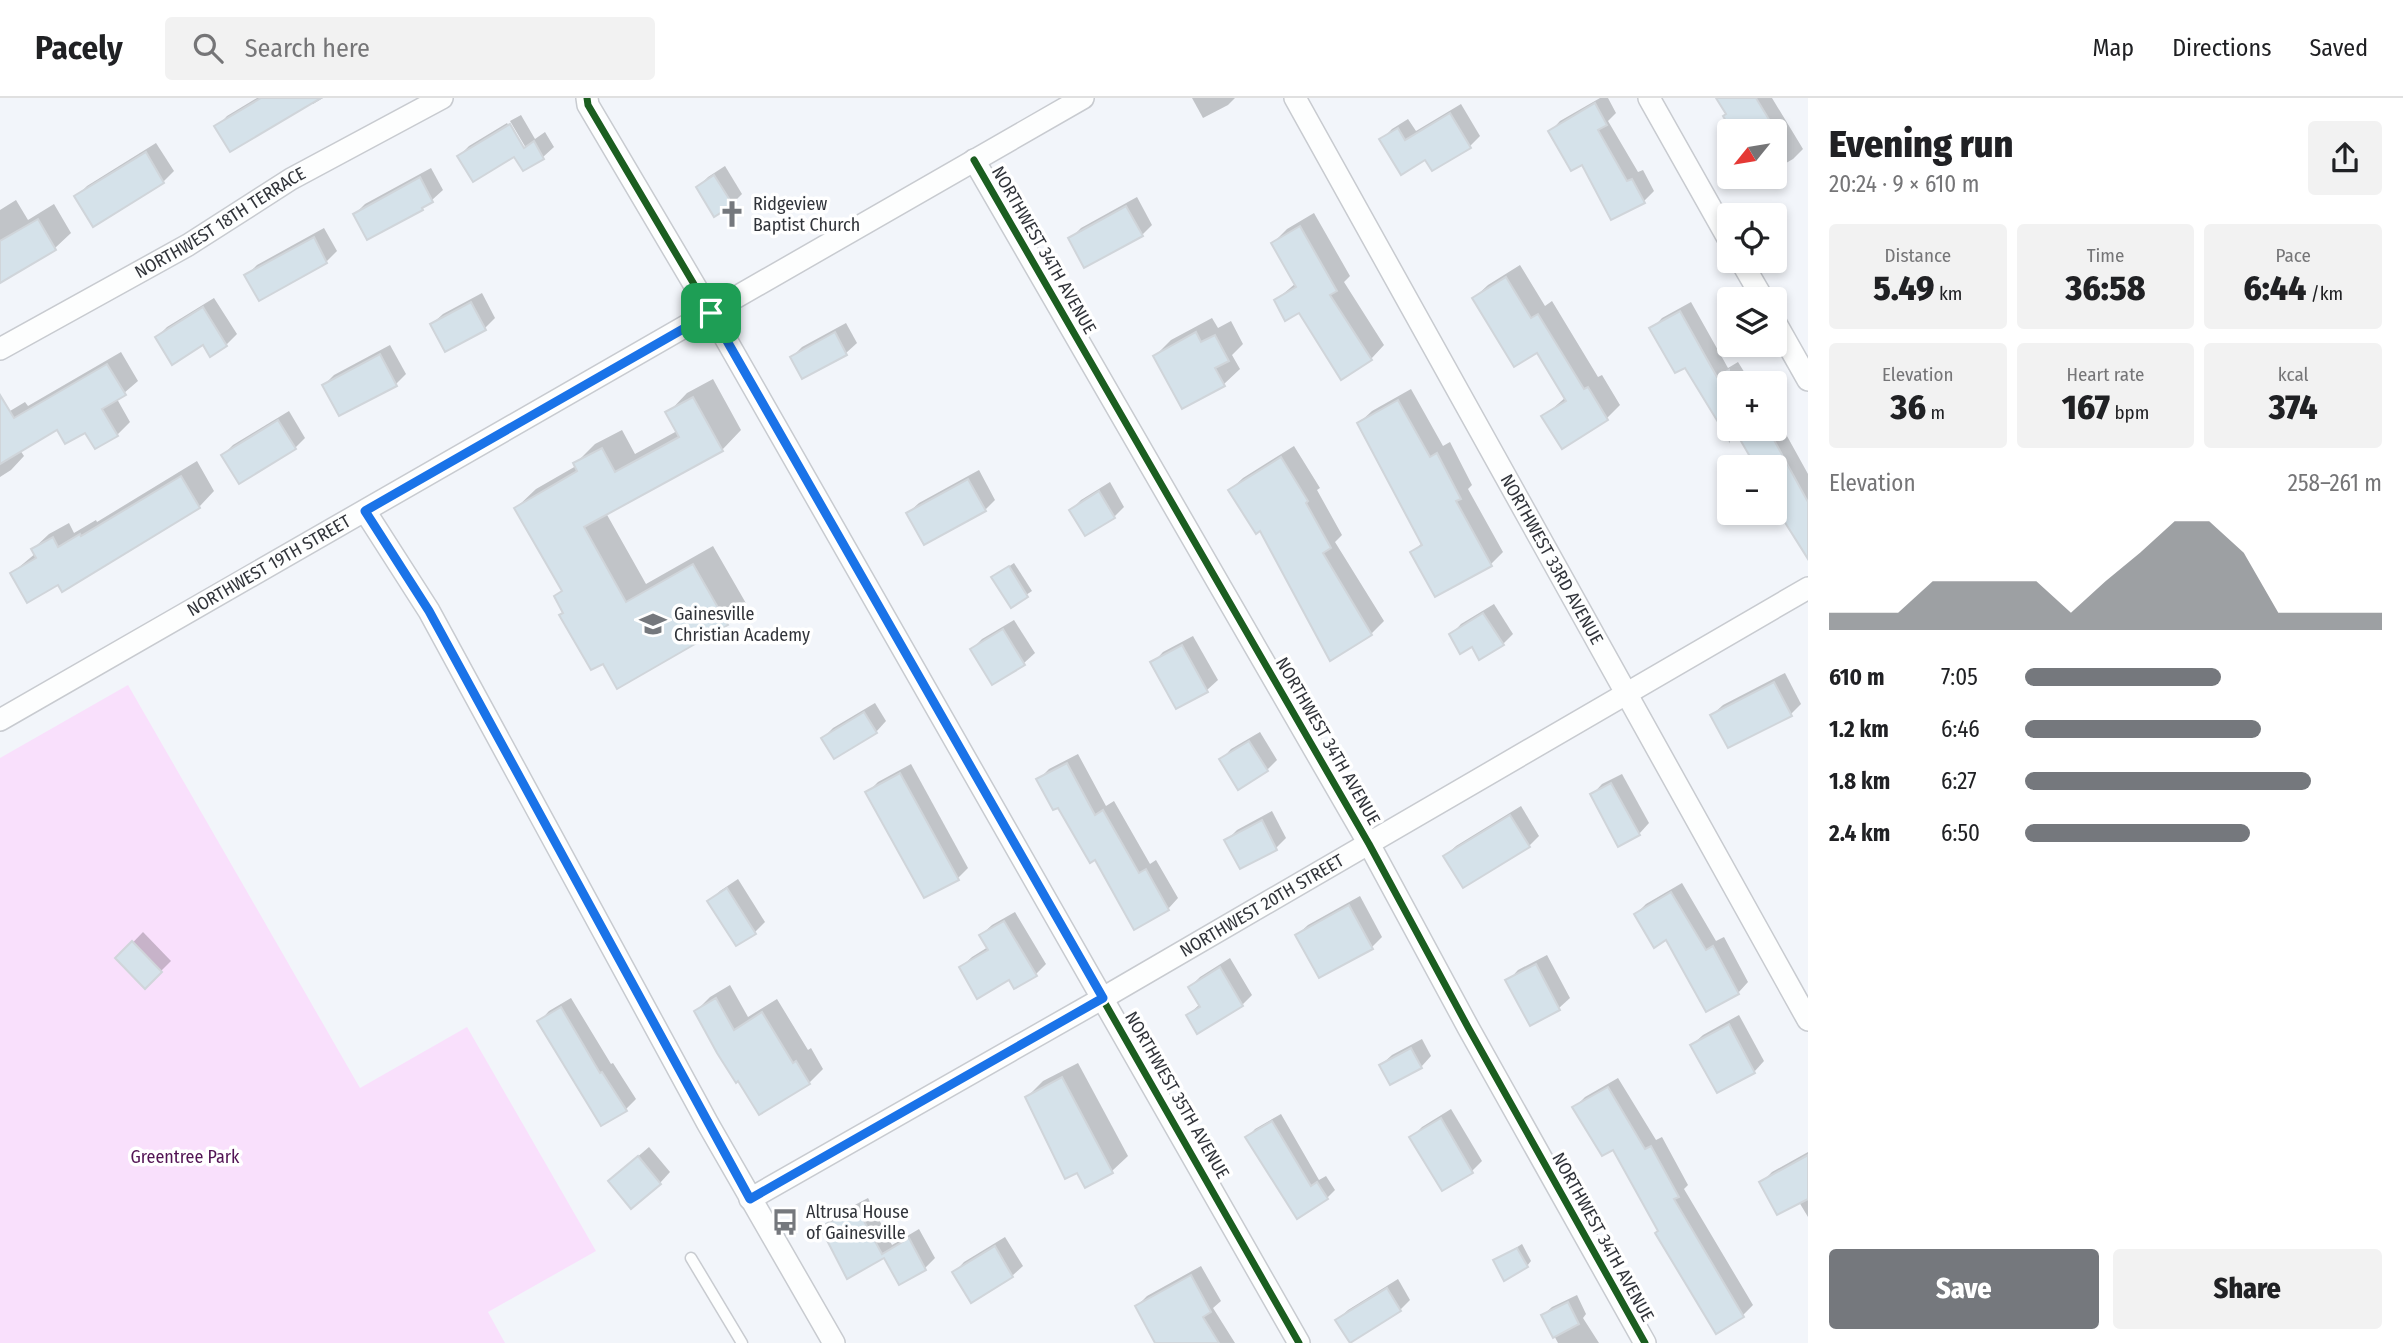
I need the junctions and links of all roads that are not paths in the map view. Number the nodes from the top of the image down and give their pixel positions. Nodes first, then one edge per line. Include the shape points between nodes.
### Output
1 (442, 98) edge
2 (587, 98) edge
3 (1083, 98) edge
4 (1295, 98) edge
5 (1649, 98) edge
6 (974, 160) junction
7 (1717, 219) edge
8 (711, 313) junction
9 (1787, 343) edge
10 (0, 349) edge
11 (1808, 380) edge
12 (365, 511) junction
13 (1808, 588) edge
14 (1628, 694) junction
15 (0, 720) edge
16 (1369, 844) junction
17 (1103, 998) junction
18 (1808, 1020) edge
19 (750, 1199) junction
20 (691, 1258) dead end
21 (742, 1343) edge
22 (834, 1343) edge
23 (1299, 1343) edge
24 (1645, 1343) edge

1 - 10 street, NORTHWEST 18TH TERRACE via 291,179 188,245
2 - 8 street, NORTHWEST 35TH AVENUE
3 - 6 street, NORTHWEST 19TH STREET
4 - 14 street, NORTHWEST 33RD AVENUE
5 - 7 street
6 - 8 street, NORTHWEST 19TH STREET
6 - 16 street, NORTHWEST 34TH AVENUE
8 - 12 street, NORTHWEST 19TH STREET
8 - 17 street, NORTHWEST 35TH AVENUE
9 - 11 street
12 - 15 street, NORTHWEST 19TH STREET
12 - 19 street via 429,611
13 - 14 street, NORTHWEST 20TH STREET
14 - 16 street, NORTHWEST 20TH STREET
14 - 18 street, NORTHWEST 33RD AVENUE
16 - 17 street, NORTHWEST 20TH STREET
16 - 24 street, NORTHWEST 34TH AVENUE
17 - 19 street, NORTHWEST 20TH STREET
17 - 23 street, NORTHWEST 35TH AVENUE
19 - 22 street
20 - 21 lane

